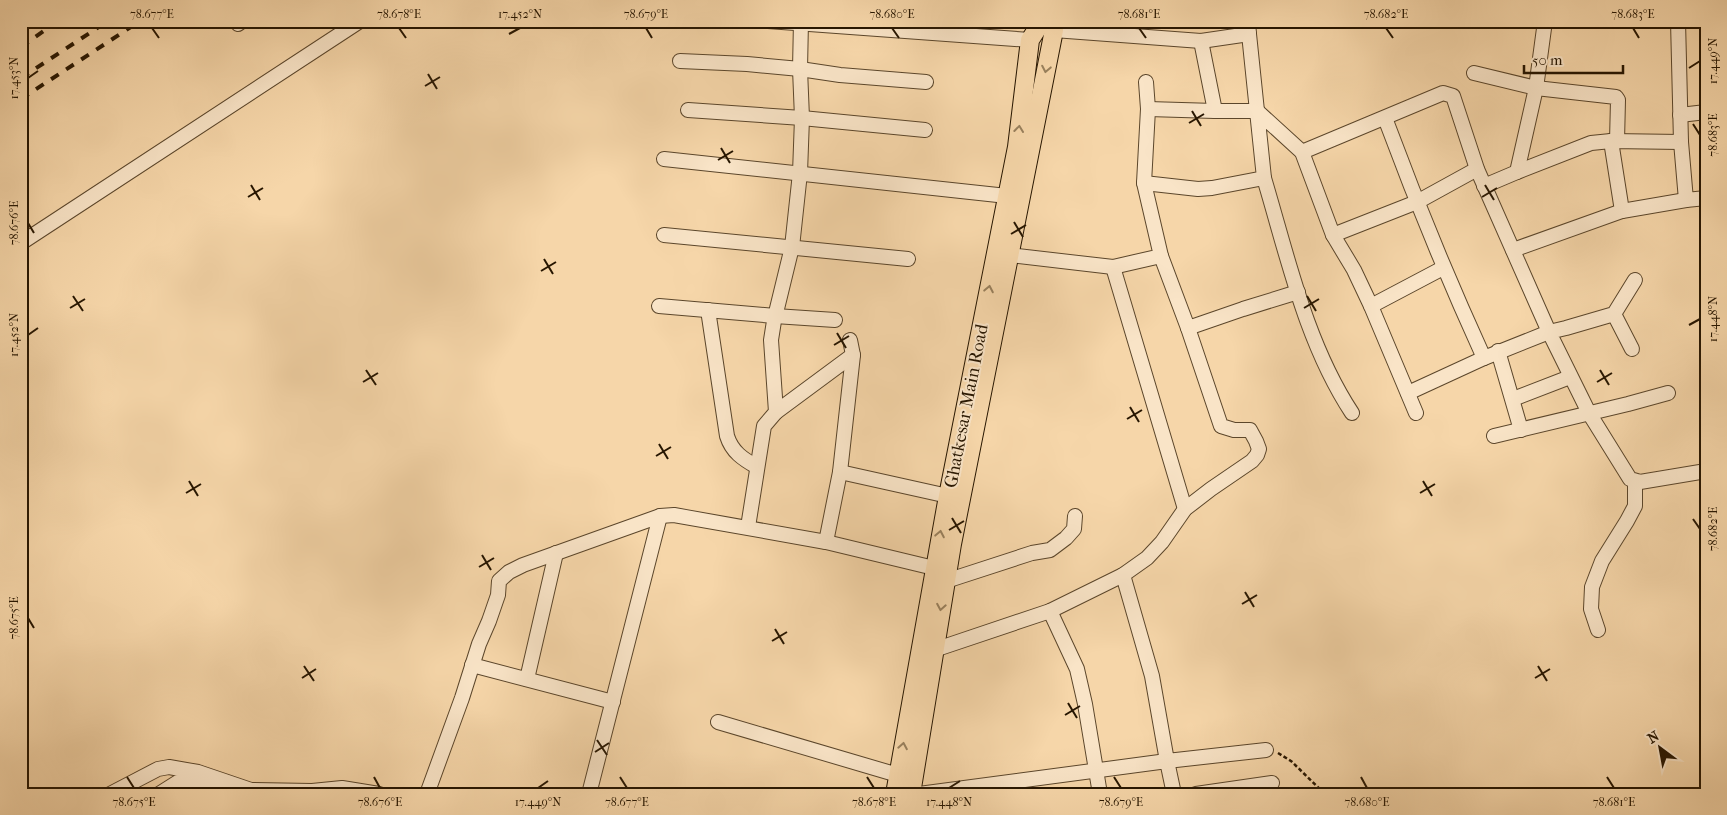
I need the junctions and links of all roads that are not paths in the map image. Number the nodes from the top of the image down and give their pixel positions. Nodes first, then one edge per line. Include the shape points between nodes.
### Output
1 (360, 21) edge
2 (768, 21) edge
3 (1545, 21) edge
4 (1678, 21) edge
5 (801, 22) edge
6 (1045, 23) edge
7 (1248, 28) edge
8 (1030, 40) junction
9 (1201, 41) junction
10 (680, 61) dead end
11 (800, 69) junction
12 (1474, 72) dead end
13 (926, 82) dead end
14 (1146, 82) dead end
15 (1536, 88) junction
16 (1148, 109) junction
17 (688, 110) dead end
18 (1214, 111) junction
19 (1257, 111) junction
20 (1706, 112) edge
21 (1680, 115) junction
22 (802, 118) junction
23 (1385, 118) junction
24 (925, 130) dead end
25 (1614, 141) junction
26 (1681, 142) junction
27 (1302, 152) junction
28 (664, 159) dead end
29 (1477, 169) junction
30 (1518, 172) junction
31 (800, 173) junction
32 (1264, 178) junction
33 (1144, 183) junction
34 (1484, 186) junction
35 (1007, 196) junction
36 (1706, 198) edge
37 (1686, 200) junction
38 (1417, 202) junction
39 (1622, 211) junction
40 (664, 235) dead end
41 (1332, 235) junction
42 (21, 243) edge
43 (792, 247) junction
44 (1513, 250) junction
45 (1002, 254) junction
46 (1161, 256) junction
47 (908, 259) dead end
48 (1113, 267) junction
49 (1443, 268) junction
50 (1635, 280) dead end
51 (1298, 292) junction
52 (659, 306) dead end
53 (1371, 306) junction
54 (708, 310) junction
55 (1614, 314) junction
56 (775, 316) junction
57 (835, 320) dead end
58 (1188, 328) junction
59 (1549, 332) junction
60 (850, 340) dead end
61 (1632, 349) dead end
62 (1498, 351) junction
63 (853, 355) junction
64 (1484, 358) junction
65 (1570, 377) junction
66 (1668, 392) dead end
67 (1408, 393) junction
68 (1513, 399) junction
69 (776, 412) junction
70 (1416, 413) dead end
71 (1589, 413) junction
72 (1352, 414) dead end
73 (1521, 430) junction
74 (1494, 436) dead end
75 (757, 467) junction
76 (1706, 471) edge
77 (840, 472) junction
78 (1635, 481) junction
79 (948, 496) junction
80 (1185, 509) junction
81 (660, 516) junction
82 (1075, 516) dead end
83 (748, 527) junction
84 (826, 542) junction
85 (556, 554) junction
86 (934, 568) junction
87 (1123, 575) junction
88 (946, 581) junction
89 (1050, 611) junction
90 (1598, 630) dead end
91 (934, 650) junction
92 (472, 665) junction
93 (527, 679) junction
94 (613, 702) junction
95 (718, 722) dead end
96 (1266, 750) road end
97 (1167, 761) junction
98 (1095, 770) junction
99 (898, 775) junction
100 (1272, 783) dead end
101 (251, 790) junction
102 (895, 793) edge
103 (110, 794) edge
104 (160, 794) edge
105 (379, 794) edge
106 (427, 794) edge
107 (590, 794) edge
108 (901, 794) edge
109 (911, 794) edge
110 (919, 794) edge
111 (1100, 794) edge
112 (1174, 794) edge
113 (1196, 794) edge

1 - 42 street
2 - 5 street
3 - 15 street
4 - 21 street
5 - 8 street
5 - 11 street
6 - 8 main road, Ghatkesar Main Road
6 - 9 street
6 -> 45 main road, Ghatkesar Main Road
7 - 9 street
7 - 19 street
35 -> 8 main road, Ghatkesar Main Road via 1017,147
9 - 18 street
10 - 11 street
11 - 13 street
11 - 22 street
12 - 15 street
14 - 16 street
15 - 25 street via 1616,96
15 - 30 street
16 - 18 street
16 - 33 street
17 - 22 street
18 - 19 street
19 - 27 street
19 - 32 street
20 - 21 street
21 - 26 street
22 - 24 street
22 - 31 street
23 - 27 street
23 - 29 street via 1448,93 1455,100
23 - 38 street
25 - 26 street
25 - 30 street via 1591,143
25 - 39 street
26 - 37 street
27 - 41 street
28 - 31 street
29 - 34 street
29 - 38 street
30 - 34 street
31 - 35 street
31 - 43 street
32 - 33 street via 1198,189
32 - 51 street
33 - 46 street
34 - 44 street
35 - 45 main road, Ghatkesar Main Road
36 - 37 street
37 - 39 street
38 - 41 street
38 - 49 street
39 - 44 street
40 - 43 street
41 - 53 street
43 - 47 street
43 - 56 street
44 - 59 street
45 - 48 street
79 -> 45 main road, Ghatkesar Main Road
45 - 88 main road, Ghatkesar Main Road
46 - 48 street
46 - 58 street
48 - 80 street
49 - 53 street
49 - 64 street
50 - 55 street
51 - 58 street
51 - 72 street via 1325,366
52 - 54 street
53 - 67 street
54 - 56 street
54 - 75 street via 727,436 740,458
55 - 59 street
55 - 61 street
56 - 57 street
56 - 69 street via 771,340
58 - 80 street via 1221,426 1250,430 1259,449 1252,461
59 - 62 street
59 - 65 street
60 - 63 street
62 - 64 street
62 - 68 street
63 - 69 street
63 - 77 street
64 - 67 street
65 - 68 street
65 - 71 street
66 - 71 street
67 - 70 street
68 - 73 street
69 - 75 street via 764,426
71 - 73 street
71 - 78 street via 1626,474
73 - 74 street
75 - 83 street
76 - 78 street
77 - 79 street
77 - 84 street
78 - 90 street via 1635,506 1602,561 1592,587 1591,609
86 -> 79 main road, Ghatkesar Main Road
80 - 87 street via 1147,558
81 - 83 street via 674,515
81 - 85 street
81 - 94 street
82 - 88 street via 1074,529 1050,550
83 - 84 street
84 - 86 street
85 - 92 street via 509,572 499,581 498,595
85 - 93 street
99 -> 86 main road, Ghatkesar Main Road
87 - 89 street
87 - 97 street via 1152,676
88 -> 91 main road, Ghatkesar Main Road
89 - 91 street
89 - 98 street via 1077,669
91 - 109 main road, Ghatkesar Main Road
92 - 93 street
92 - 106 street
93 - 94 street
94 - 107 street
95 - 99 street
96 - 97 street
97 - 98 street
97 - 112 street
98 - 110 street
98 - 111 street
99 - 102 main road, Ghatkesar Main Road
100 - 113 street
101 - 103 street via 198,772 169,767 158,769
101 - 104 street via 185,781
101 - 105 street via 342,788
102 - 108 main road

